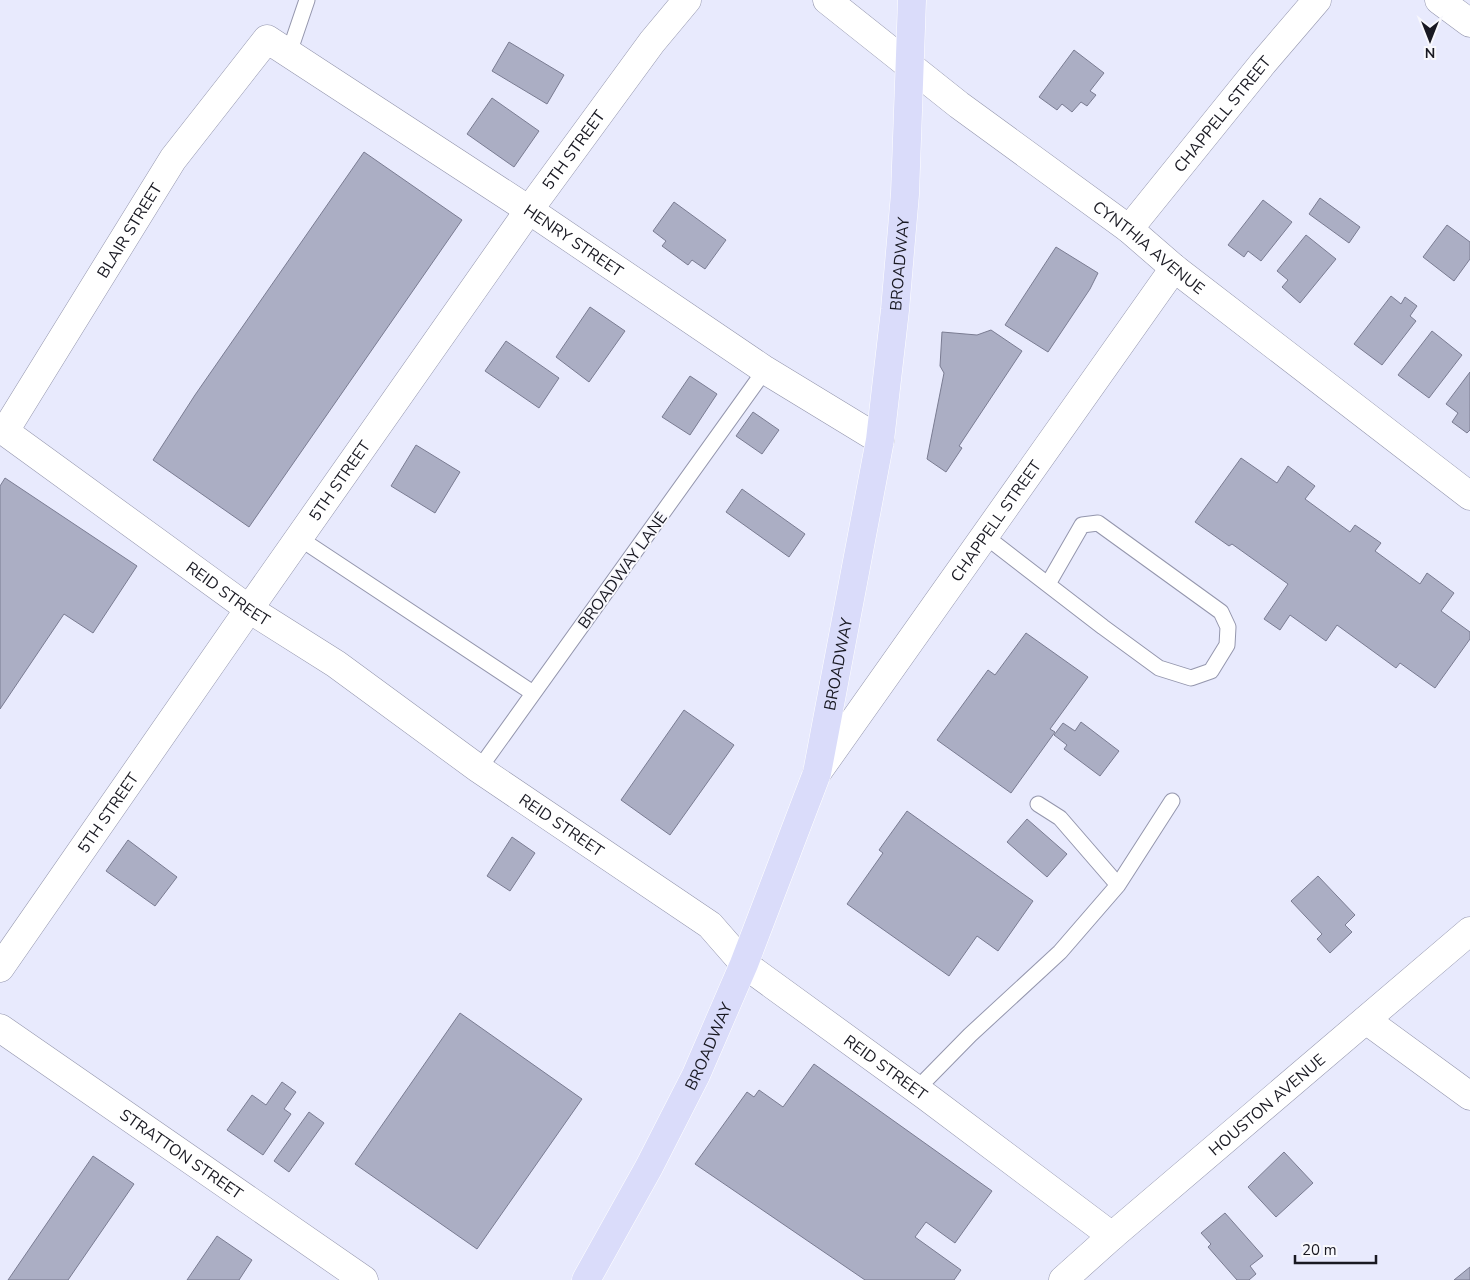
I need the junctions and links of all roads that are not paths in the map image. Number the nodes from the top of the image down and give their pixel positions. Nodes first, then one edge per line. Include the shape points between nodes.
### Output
1 (307, 0) edge
2 (687, 0) edge
3 (827, 0) edge
4 (912, 0) edge
5 (1317, 0) edge
6 (1440, 0) edge
7 (1470, 23) edge
8 (278, 46) junction
9 (910, 66) junction
10 (529, 210) junction
11 (1129, 229) junction
12 (1174, 268) junction
13 (765, 370) junction
14 (2, 429) edge
15 (880, 440) junction
16 (1470, 496) edge
17 (985, 536) junction
18 (299, 538) junction
19 (1048, 584) junction
20 (249, 609) junction
21 (533, 693) junction
22 (479, 769) junction
23 (817, 773) junction
24 (1172, 801) dead end
25 (1038, 804) dead end
26 (1118, 885) junction
27 (1470, 930) edge
28 (744, 964) junction
29 (0, 968) edge
30 (1366, 1020) junction
31 (0, 1028) edge
32 (916, 1090) junction
33 (1470, 1096) edge
34 (1112, 1236) junction
35 (364, 1280) edge
36 (586, 1280) edge
37 (1063, 1280) edge

1 - 8 lane
2 - 10 street, 5TH STREET via 652,42
3 - 9 street, CYNTHIA AVENUE
4 - 9 main road, BROADWAY
5 - 11 street, CHAPPELL STREET via 1262,63
6 - 7 street
8 - 10 street, HENRY STREET
8 - 14 street, BLAIR STREET via 173,158
9 - 11 street, CYNTHIA AVENUE
9 - 15 main road, BROADWAY via 905,194
10 - 13 street, HENRY STREET
10 - 18 street, 5TH STREET
11 - 12 street, CYNTHIA AVENUE
12 - 16 street, CYNTHIA AVENUE
12 - 17 street, CHAPPELL STREET
13 - 15 street, HENRY STREET
13 - 21 lane, BROADWAY LANE
14 - 20 street, REID STREET
15 - 23 main road, BROADWAY
17 - 19 lane
17 - 23 street, CHAPPELL STREET
18 - 20 street, 5TH STREET
18 - 21 lane
19 - 19 lane via 1159,668 1191,678 1211,671 1227,645 1228,627 1221,612 1098,523 1082,525
20 - 22 street, REID STREET via 336,664
20 - 29 street, 5TH STREET
21 - 22 lane, BROADWAY LANE
22 - 28 street, REID STREET via 710,925
23 - 28 main road, BROADWAY
24 - 26 lane
25 - 26 lane via 1060,818
26 - 32 lane via 1060,952
27 - 30 street, HOUSTON AVENUE
28 - 32 street, REID STREET
28 - 36 main road, BROADWAY via 696,1075
30 - 33 street
30 - 34 street, HOUSTON AVENUE
31 - 35 street, STRATTON STREET
32 - 34 street, REID STREET
34 - 37 street, HOUSTON AVENUE

